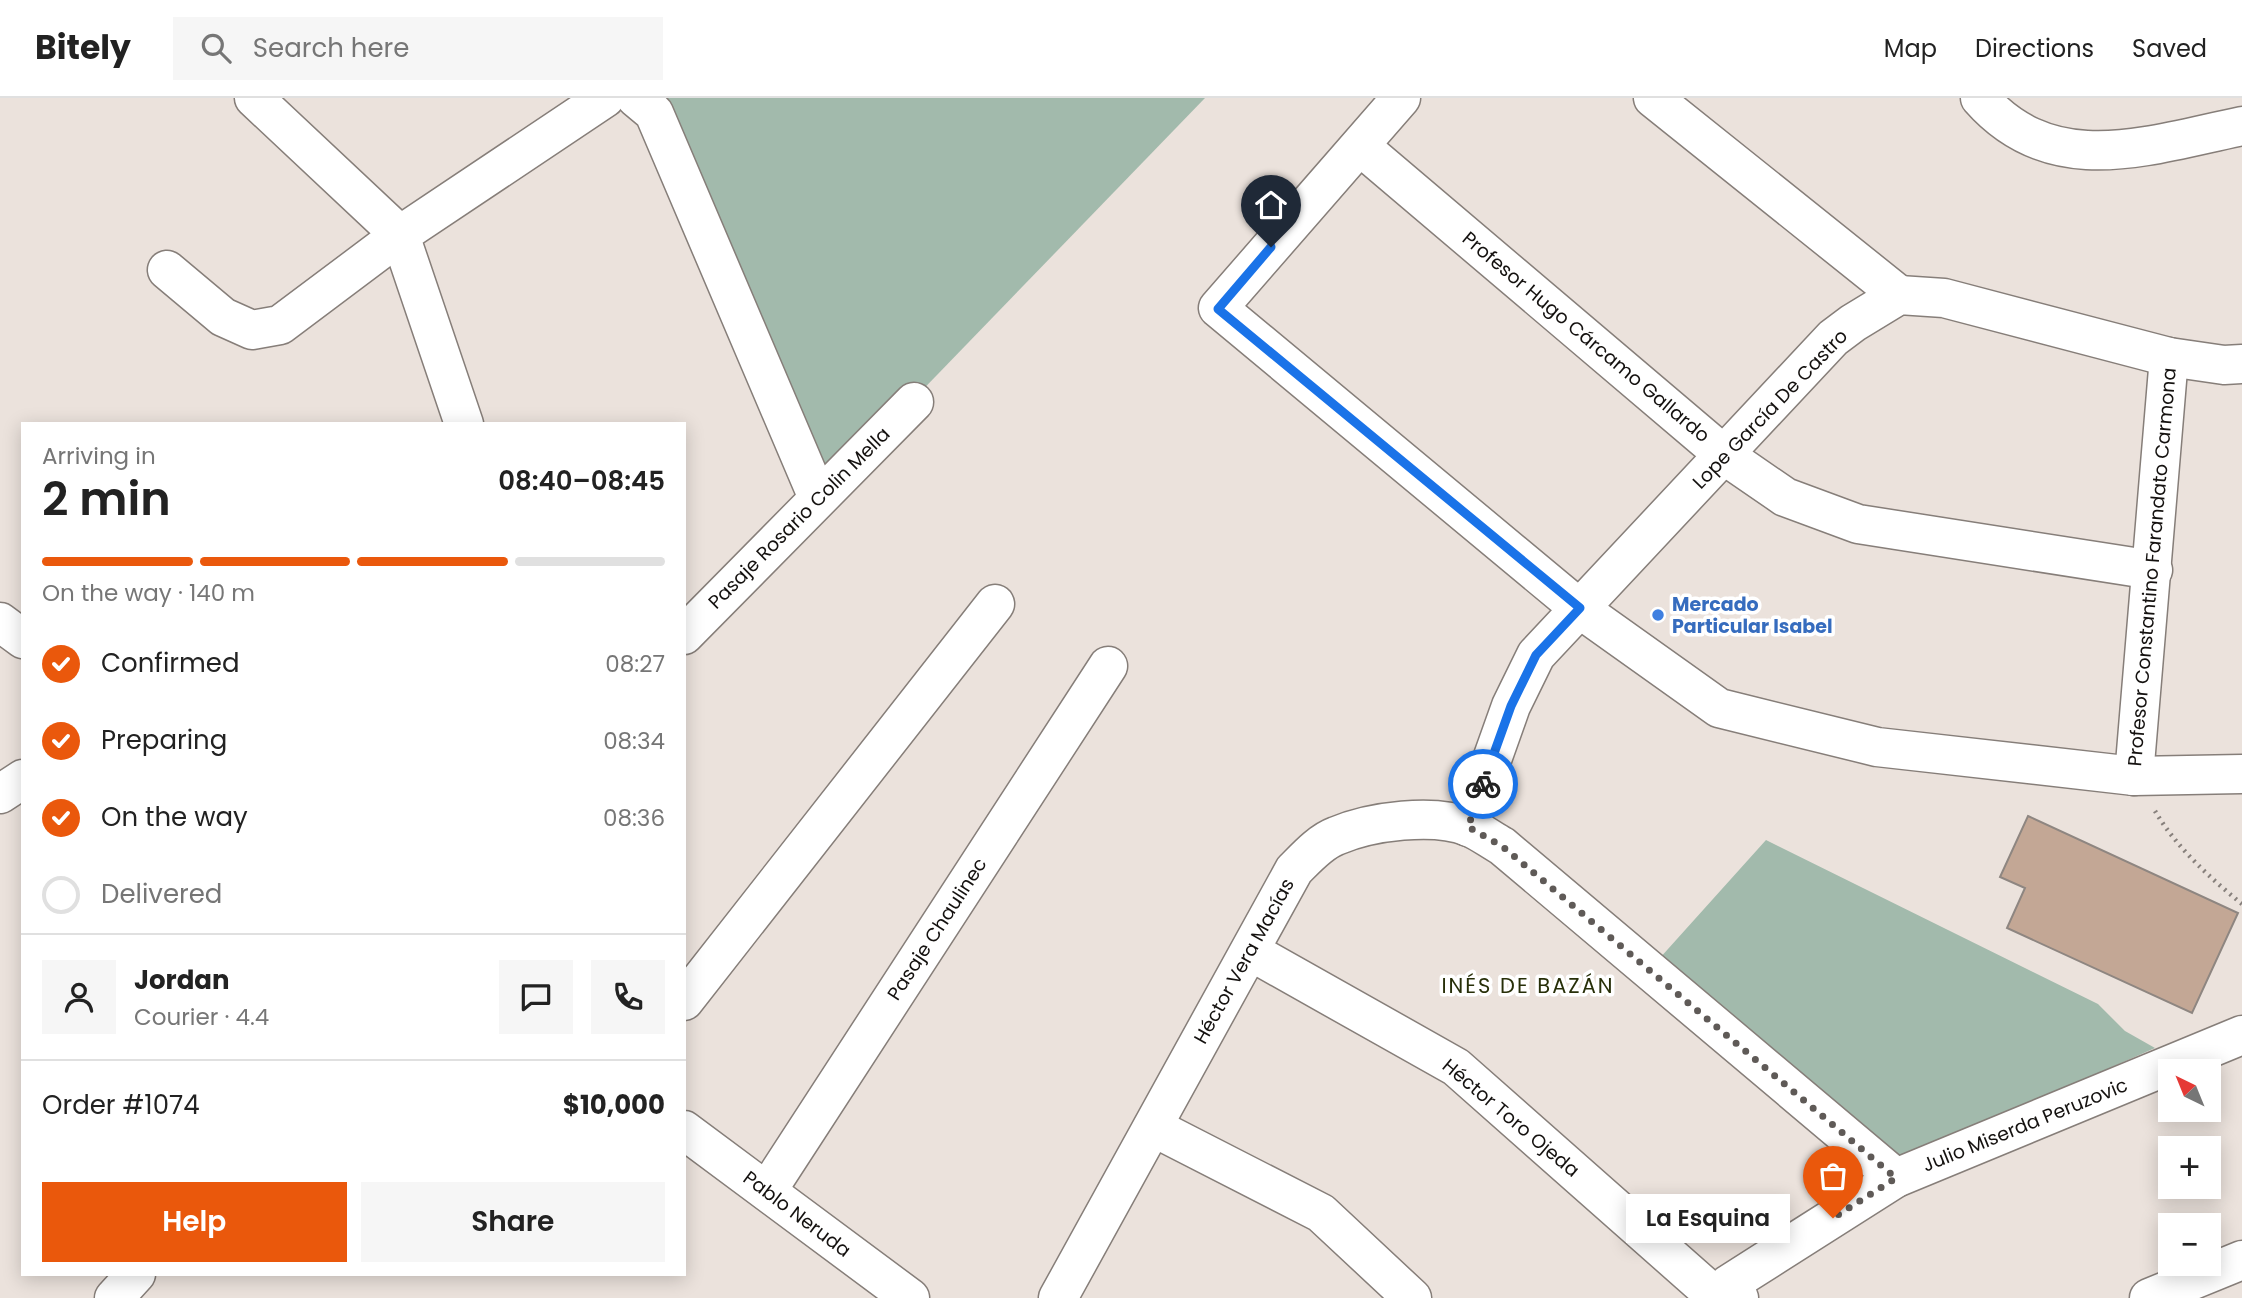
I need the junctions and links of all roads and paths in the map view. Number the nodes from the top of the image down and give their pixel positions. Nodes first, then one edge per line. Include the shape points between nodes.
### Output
1 (254, 98) edge
2 (605, 98) edge
3 (636, 98) edge
4 (1401, 98) edge
5 (1653, 98) edge
6 (1980, 98) edge
7 (2242, 126) edge
8 (1360, 146) junction
9 (400, 235) junction
10 (167, 270) dead end
11 (1899, 295) junction
12 (2169, 358) junction
13 (2242, 364) edge
14 (914, 402) dead end
15 (463, 422) edge
16 (1724, 455) junction
17 (818, 498) junction
18 (2153, 570) junction
19 (995, 604) dead end
20 (1580, 608) junction
21 (0, 622) edge
22 (686, 633) edge
23 (21, 638) edge
24 (1108, 666) dead end
25 (2242, 775) edge
26 (2134, 776) junction
27 (21, 780) edge
28 (0, 794) edge
29 (1468, 827) junction
30 (2242, 904) edge
31 (1250, 951) junction
32 (686, 998) edge
33 (2242, 1035) edge
34 (1153, 1127) junction
35 (686, 1131) edge
36 (1896, 1178) junction
37 (767, 1191) junction
38 (2242, 1260) edge
39 (134, 1276) edge
40 (1723, 1294) edge
41 (114, 1298) edge
42 (910, 1298) edge
43 (1058, 1298) edge
44 (1412, 1298) edge
45 (2150, 1298) edge

1 - 9 street
2 - 9 street
3 - 17 street via 654,113
4 - 8 street
5 - 11 street
6 - 7 street via 1995,115 2037,141 2081,151 2136,148
8 - 16 street, Profesor Hugo Cárcamo Gallardo
8 - 20 street via 1218,309
9 - 10 street via 280,326 252,330 223,317
9 - 15 street
11 - 12 street via 1944,298
11 - 16 street, Lope García De Castro via 1833,338
12 - 13 street
12 - 18 street, Profesor Constantino Farandato Carmona
14 - 17 street, Pasaje Rosario Colin Mella
16 - 18 street, Profesor Hugo Cárcamo Gallardo via 1786,497 1858,524
16 - 20 street, Lope García De Castro
17 - 22 street, Pasaje Rosario Colin Mella
18 - 26 street, Profesor Constantino Farandato Carmona
19 - 32 street
20 - 26 street via 1719,708 1877,747
20 - 29 street, Lope García De Castro via 1536,655 1511,706
21 - 23 street
24 - 37 street, Pasaje Chaulinec
25 - 26 street
26 - 30 path via 2166,830
27 - 28 street
29 - 31 street, Héctor Vera Macías via 1402,821 1334,836 1294,870
29 - 36 street, Héctor Vera Macías via 1502,846
31 - 34 street, Héctor Vera Macías
31 - 40 street, Héctor Toro Ojeda via 1456,1067
33 - 36 street, Julio Miserda Peruzovic
34 - 43 street, Héctor Vera Macías
34 - 44 street via 1321,1213
35 - 37 street, Pablo Neruda
36 - 40 street, Julio Miserda Peruzovic
37 - 42 street, Pablo Neruda
38 - 45 street
39 - 41 street

